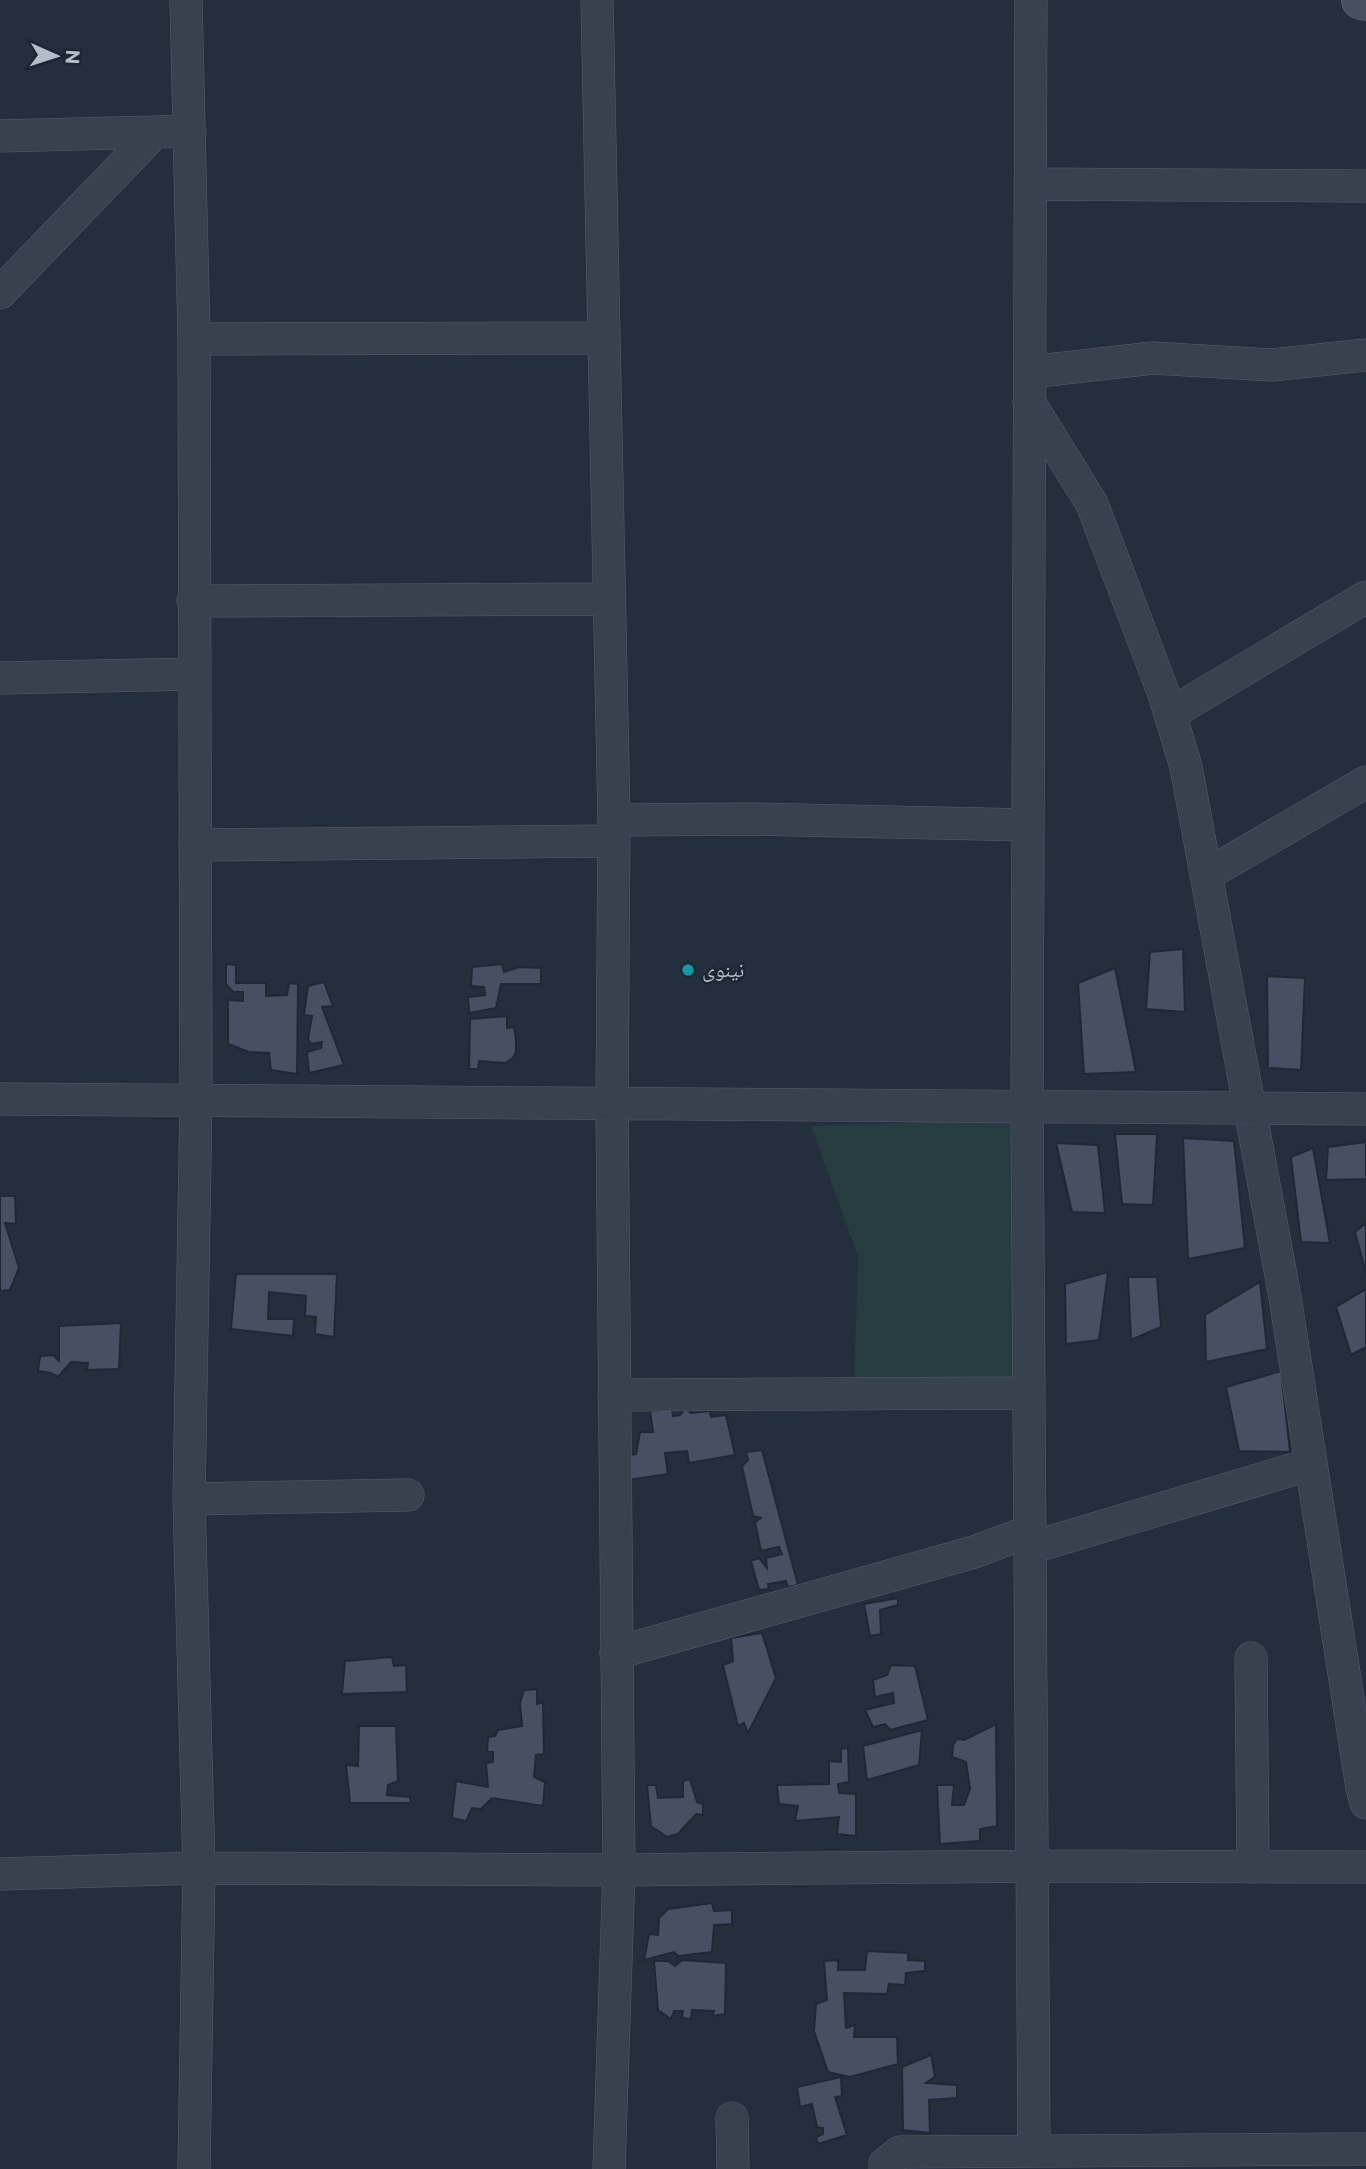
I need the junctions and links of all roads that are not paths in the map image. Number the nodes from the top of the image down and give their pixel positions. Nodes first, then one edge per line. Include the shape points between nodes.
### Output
1 (186, 0) edge
2 (597, 0) edge
3 (1031, 0) edge
4 (190, 131) junction
5 (155, 132) junction
6 (0, 136) edge
7 (1030, 184) junction
8 (1366, 186) edge
9 (0, 293) edge
10 (603, 338) junction
11 (194, 339) junction
12 (1366, 355) edge
13 (1030, 387) junction
14 (1366, 597) edge
15 (608, 599) junction
16 (193, 601) junction
17 (194, 674) junction
18 (0, 678) edge
19 (1170, 714) junction
20 (1366, 782) edge
21 (1028, 825) junction
22 (613, 830) junction
23 (195, 845) junction
24 (1206, 875) junction
25 (0, 1100) edge
26 (196, 1101) junction
27 (612, 1104) junction
28 (1027, 1106) junction
29 (1250, 1108) junction
30 (1366, 1109) edge
31 (1029, 1393) junction
32 (614, 1395) junction
33 (1311, 1464) junction
34 (408, 1494) dead end
35 (189, 1499) junction
36 (1030, 1539) junction
37 (617, 1653) junction
38 (1251, 1658) dead end
39 (1366, 1803) edge
40 (1032, 1866) junction
41 (1253, 1867) junction
42 (1366, 1867) edge
43 (199, 1868) junction
44 (619, 1870) junction
45 (0, 1874) edge
46 (732, 2118) dead end
47 (1366, 2148) edge
48 (1034, 2151) junction
49 (1170, 2160) edge
50 (194, 2169) edge
51 (609, 2169) edge
52 (733, 2169) edge
53 (885, 2169) edge

1 - 4 street
2 - 10 street
3 - 7 street
4 - 5 street
4 - 11 street
5 - 6 street
5 - 9 street
7 - 8 street
7 - 13 street
10 - 11 street
10 - 15 street
11 - 16 street
12 - 13 street via 1272,365 1153,358
13 - 19 street via 1092,504
13 - 21 street
14 - 19 street
15 - 16 street
15 - 22 street
16 - 17 street
17 - 18 street
17 - 23 street
19 - 24 street via 1186,767
20 - 24 street
21 - 22 street via 754,819
21 - 28 street
22 - 23 street
22 - 27 street
23 - 26 street
24 - 29 street
25 - 26 street
26 - 27 street
26 - 35 street
27 - 28 street
27 - 32 street
28 - 29 street
28 - 31 street
29 - 30 street
29 - 33 street
31 - 32 street
31 - 36 street
32 - 37 street
33 - 36 street
33 - 39 street
34 - 35 street
35 - 43 street
36 - 37 street
36 - 40 street
37 - 44 street
38 - 41 street
40 - 41 street
40 - 44 street
40 - 48 street
41 - 42 street
43 - 44 street
43 - 45 street
43 - 50 street
44 - 51 street
46 - 52 street
47 - 49 street
48 - 49 street
48 - 53 street via 900,2152

